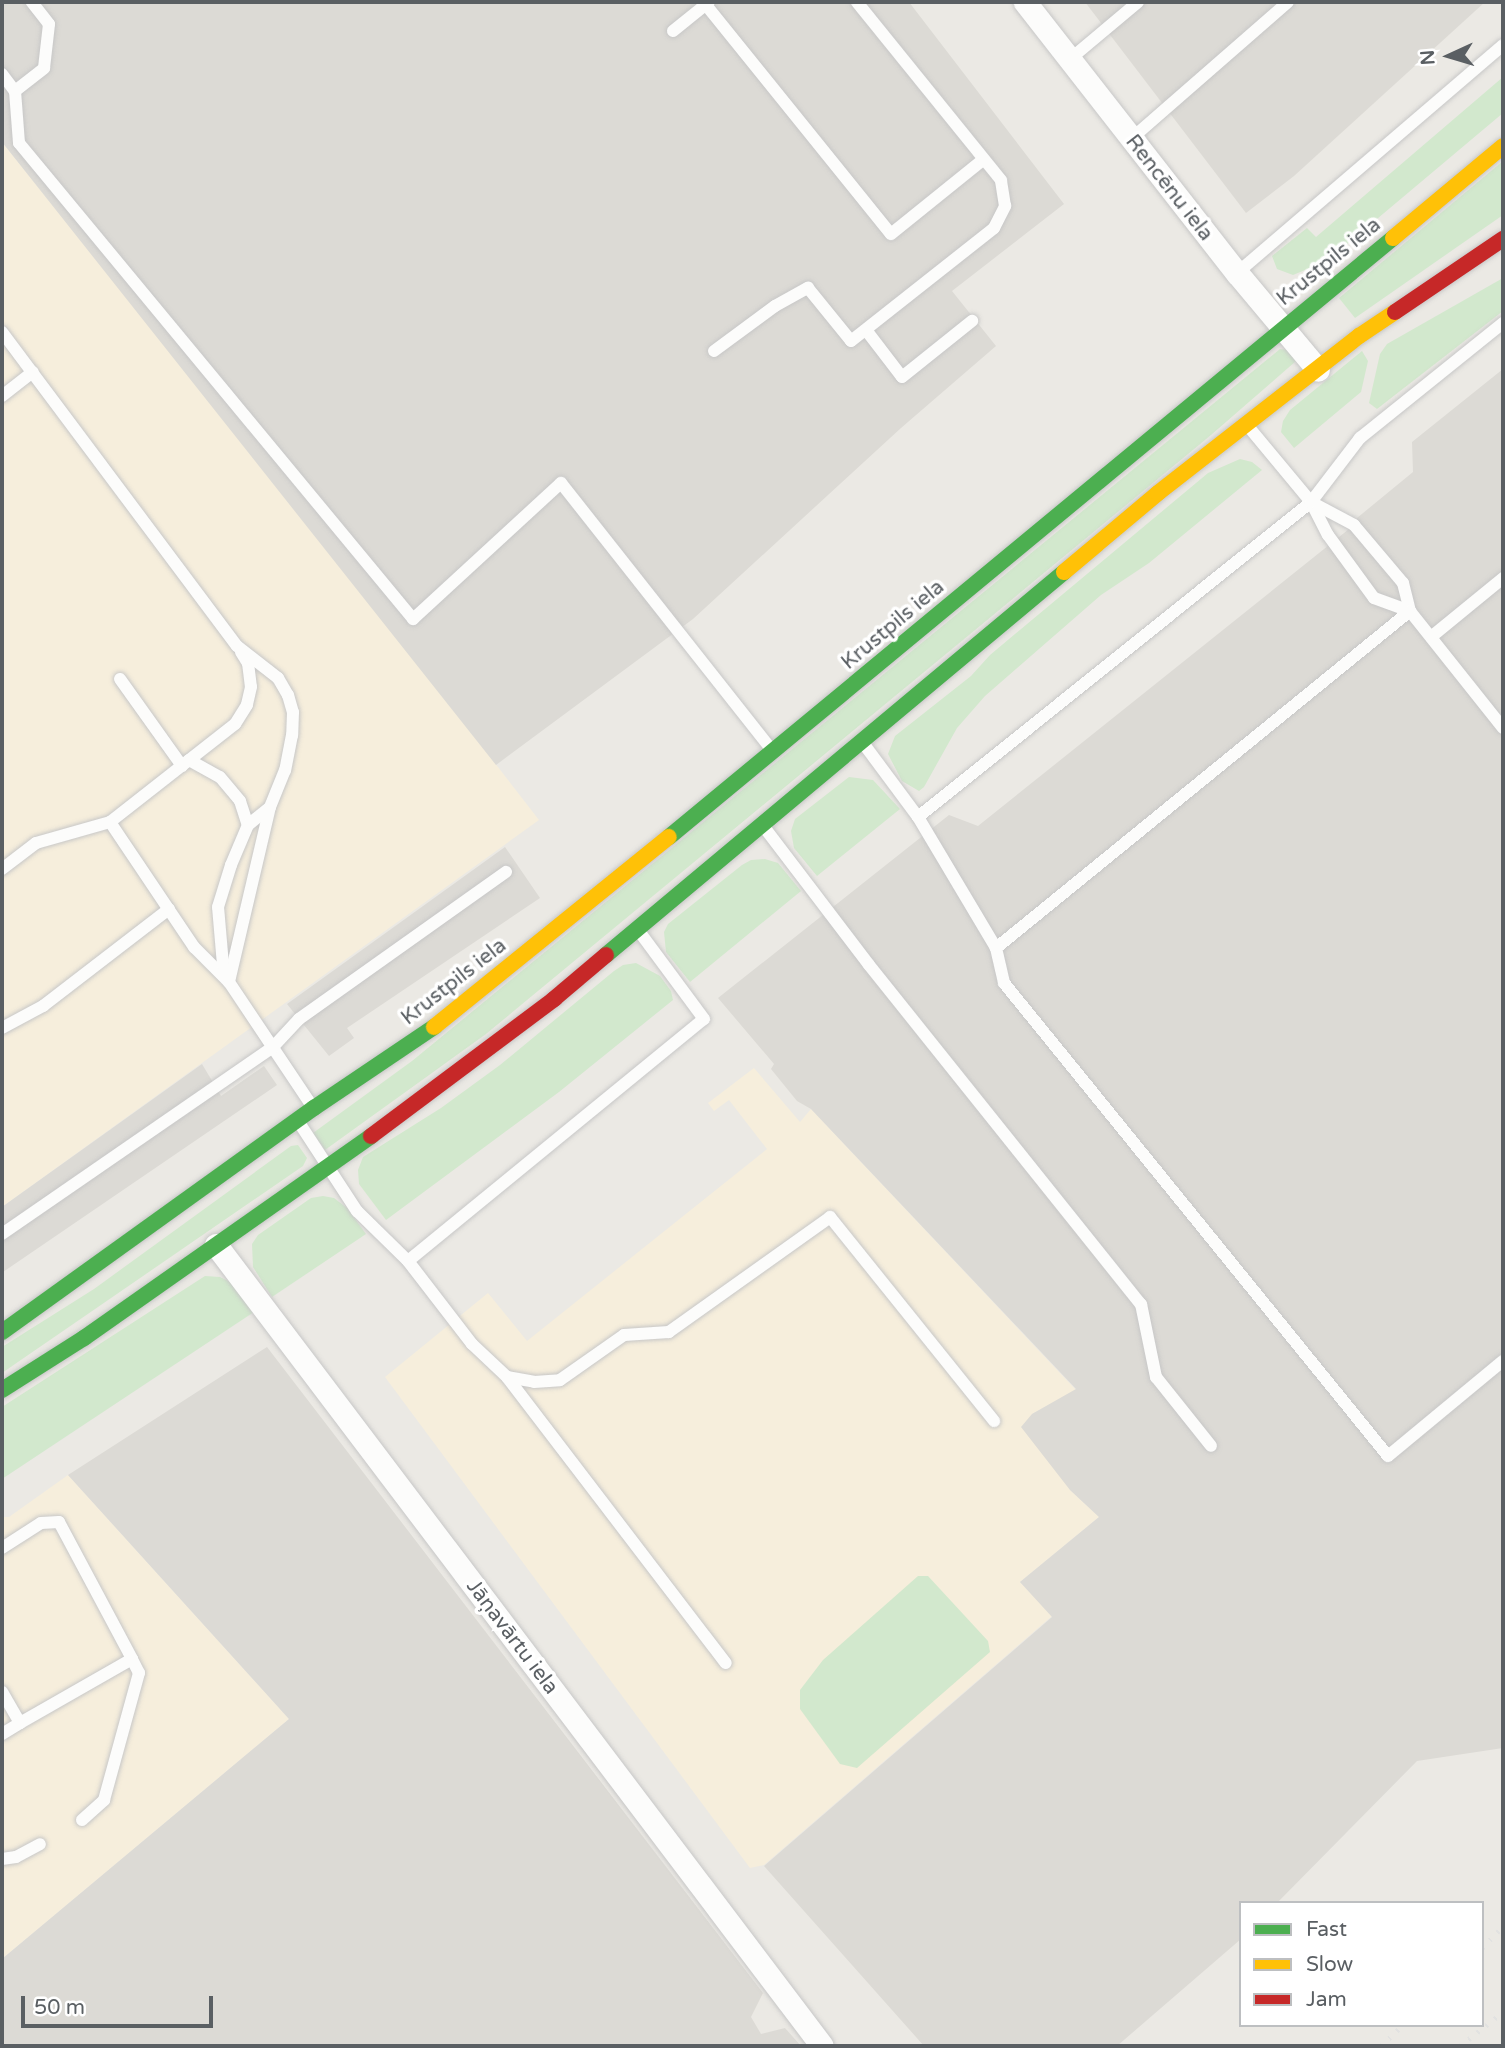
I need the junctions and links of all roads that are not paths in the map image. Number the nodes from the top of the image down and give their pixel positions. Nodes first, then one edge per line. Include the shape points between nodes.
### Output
1 (32, 2) edge
2 (857, 2) edge
3 (1025, 2) edge
4 (1138, 2) edge
5 (1288, 2) edge
6 (708, 3) edge
7 (673, 31) dead end
8 (1503, 45) edge
9 (1069, 60) junction
10 (2, 74) edge
11 (15, 91) junction
12 (1132, 139) junction
13 (1503, 146) edge
14 (984, 159) junction
15 (1503, 239) edge
16 (1237, 274) junction
17 (972, 321) dead end
18 (1503, 323) edge
19 (1281, 329) junction
20 (866, 330) junction
21 (2, 332) edge
22 (714, 351) dead end
23 (1318, 370) junction
24 (33, 372) junction
25 (2, 396) edge
26 (1247, 425) junction
27 (1311, 502) junction
28 (1503, 578) edge
29 (1410, 611) junction
30 (1431, 637) junction
31 (237, 646) junction
32 (120, 679) dead end
33 (1503, 727) edge
34 (862, 742) junction
35 (774, 752) junction
36 (186, 763) junction
37 (270, 807) junction
38 (918, 817) junction
39 (110, 822) junction
40 (248, 825) junction
41 (763, 827) junction
42 (2, 869) edge
43 (506, 872) dead end
44 (169, 909) junction
45 (638, 930) junction
46 (996, 948) junction
47 (229, 982) junction
48 (2, 1028) edge
49 (272, 1046) junction
50 (314, 1108) junction
51 (298, 1120) junction
52 (329, 1168) junction
53 (2, 1234) edge
54 (216, 1245) junction
55 (408, 1261) junction
56 (4, 1327) edge
57 (1503, 1361) edge
58 (507, 1377) junction
59 (2, 1390) edge
60 (994, 1421) dead end
61 (1211, 1446) dead end
62 (2, 1548) edge
63 (132, 1658) junction
64 (726, 1663) dead end
65 (2, 1692) edge
66 (20, 1723) junction
67 (2, 1734) edge
68 (82, 1820) dead end
69 (40, 1844) dead end
70 (2, 1859) edge
71 (815, 2037) edge

1 - 11 lane via 49,24 44,68
2 - 14 lane
3 - 9 street, Rencēnu iela
4 - 9 lane
5 - 12 lane
6 - 7 lane
6 - 14 lane via 891,234
8 - 16 lane
9 - 12 street, Rencēnu iela
10 - 11 lane
11 - 35 lane via 19,144 413,620 561,483
12 - 16 street, Rencēnu iela
13 - 19 main road, Krustpils iela
14 - 20 lane via 1001,180 1005,206 994,228
15 - 23 main road via 1359,336
16 - 19 street, Rencēnu iela
17 - 20 lane via 902,377
18 - 27 lane via 1360,439
19 - 23 street, Rencēnu iela
19 - 35 main road, Krustpils iela
20 - 22 lane via 851,341 808,288
21 - 24 lane
23 - 26 main road
24 - 25 lane
24 - 31 lane
26 - 27 lane
26 - 34 main road via 1158,493
27 - 29 lane via 1354,525 1402,583
27 - 29 lane via 1328,535 1374,598
27 - 38 lane
28 - 30 lane
29 - 30 lane
29 - 46 lane
30 - 33 lane
31 - 36 lane via 248,663 251,687 247,705 235,724
31 - 37 lane via 278,678 293,712 285,771
32 - 36 lane
34 - 38 lane
34 - 41 main road
35 - 50 main road, Krustpils iela via 442,1021
36 - 39 lane
36 - 40 lane via 220,777 240,801
37 - 40 lane
37 - 47 lane
38 - 46 lane
39 - 42 lane via 36,844
39 - 44 lane
40 - 47 lane via 218,907 222,965
41 - 45 main road
41 - 61 lane via 1141,1304 1156,1377
43 - 49 lane via 309,1012
44 - 47 lane via 194,947
44 - 48 lane via 43,1006
45 - 52 main road
45 - 55 lane via 704,1019
46 - 57 lane via 1004,983 1388,1456
47 - 49 lane
49 - 50 lane
49 - 53 lane
50 - 51 main road, Krustpils iela
51 - 52 lane
51 - 56 main road, Krustpils iela
52 - 54 main road
52 - 55 lane via 357,1211
54 - 59 main road
54 - 71 street, Jāņavārtu iela
55 - 58 lane via 472,1344
58 - 60 lane via 560,1380 624,1335 669,1332 830,1217
58 - 64 lane
62 - 63 lane via 41,1523 59,1522
63 - 66 lane
63 - 68 lane via 139,1673 104,1800
65 - 66 lane
66 - 67 lane
69 - 70 lane

